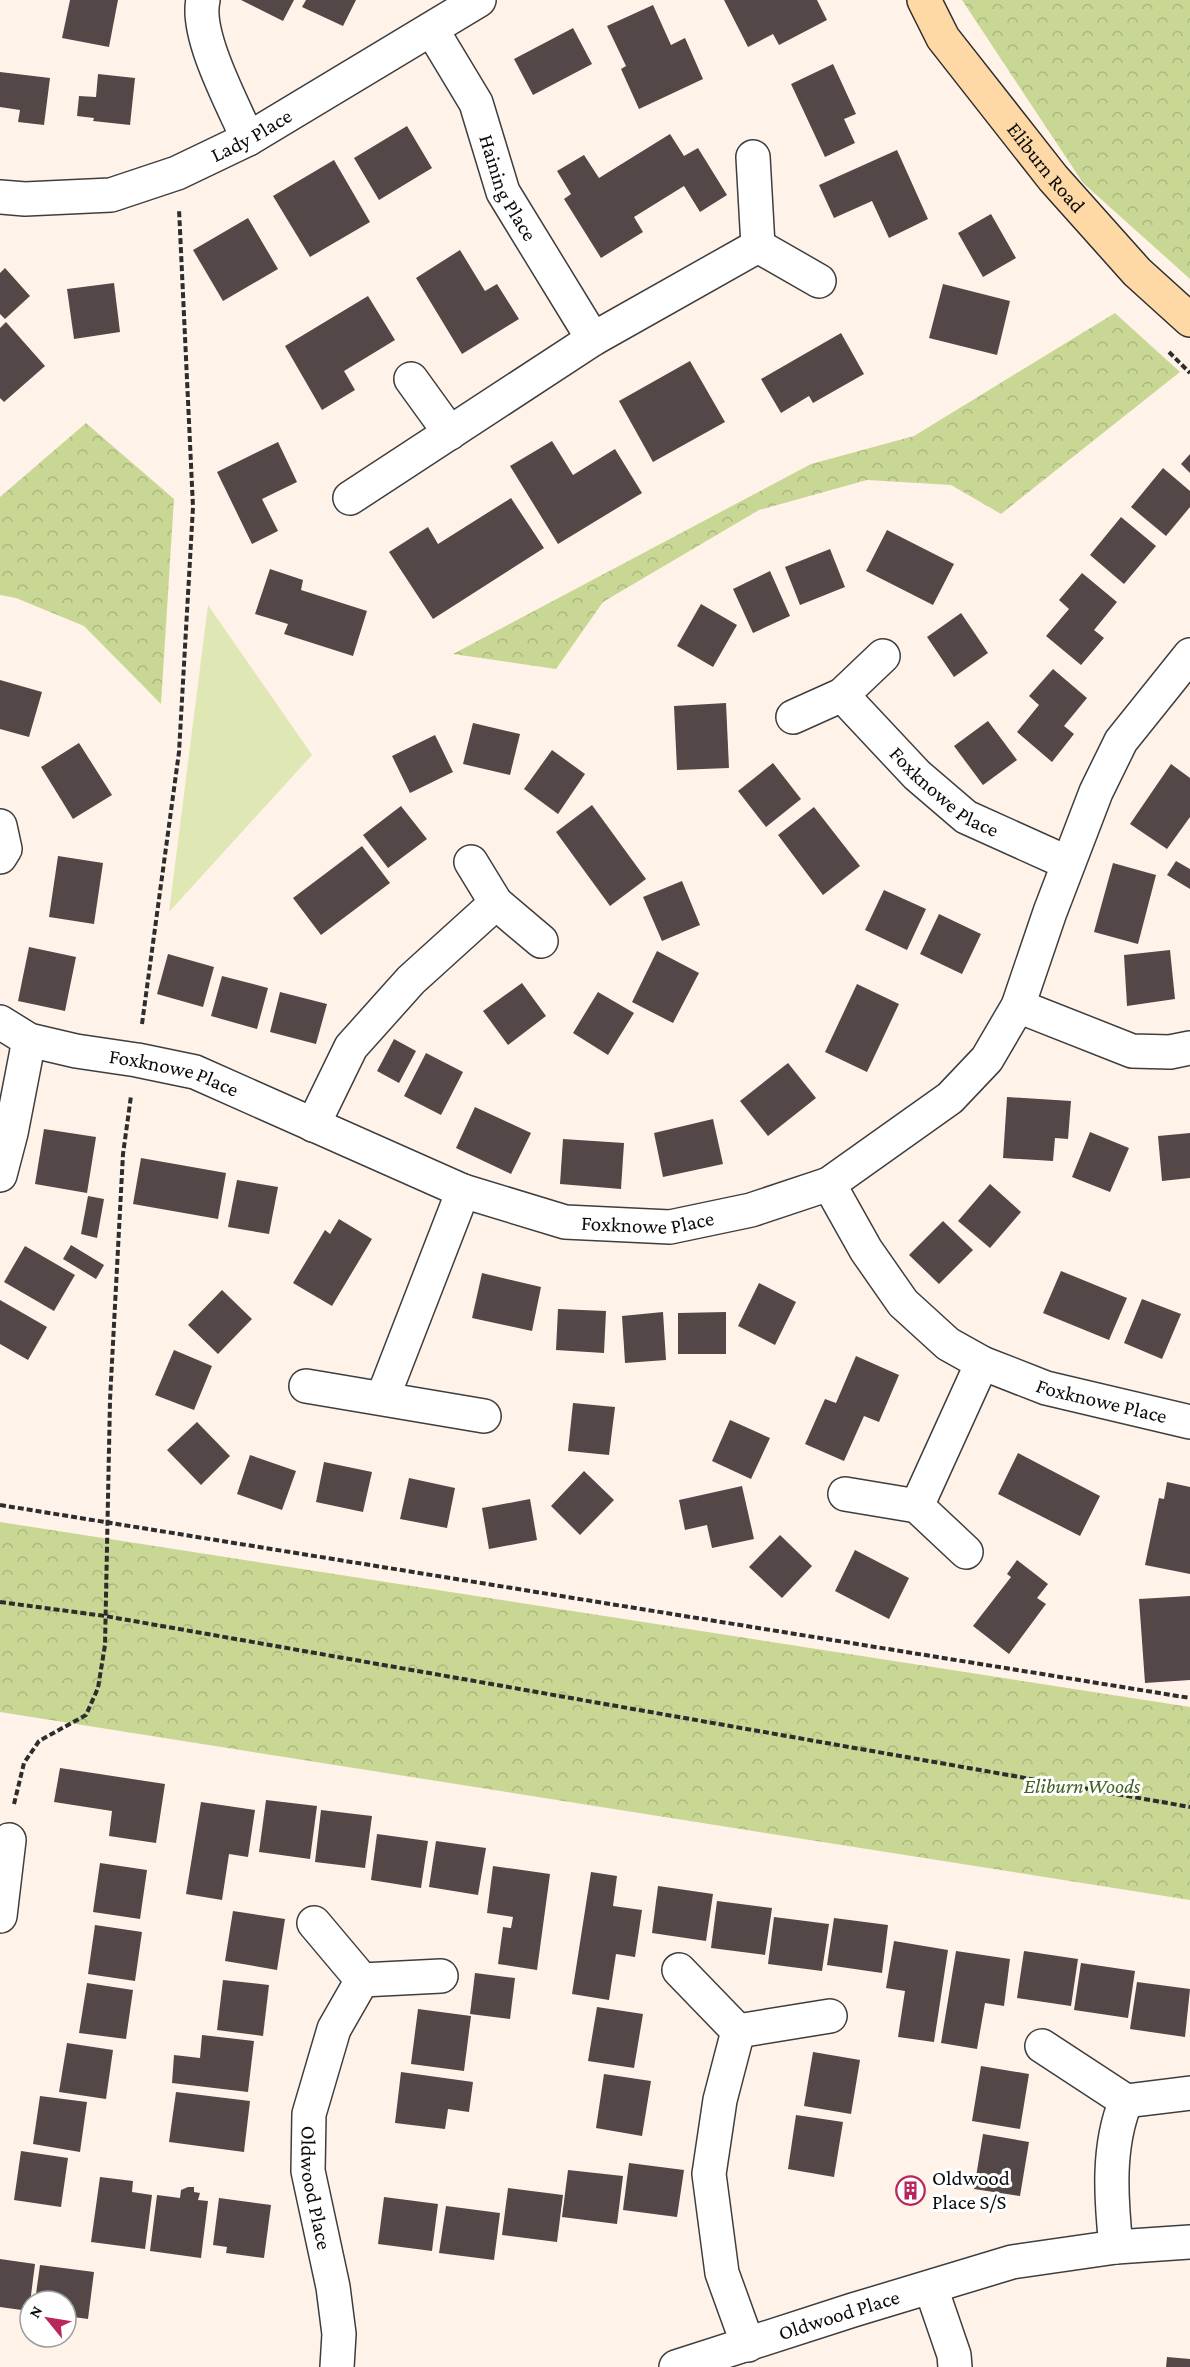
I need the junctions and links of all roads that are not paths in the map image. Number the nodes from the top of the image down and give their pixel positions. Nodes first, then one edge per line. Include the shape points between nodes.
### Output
1 (202, 0) edge
2 (479, 0) edge
3 (924, 0) edge
4 (432, 30) junction
5 (248, 139) junction
6 (753, 157) dead end
7 (0, 197) edge
8 (758, 246) junction
9 (819, 281) dead end
10 (1190, 320) edge
11 (593, 339) junction
12 (411, 379) dead end
13 (450, 433) junction
14 (350, 498) dead end
15 (1190, 655) edge
16 (883, 656) dead end
17 (842, 695) junction
18 (793, 717) dead end
19 (0, 826) edge
20 (0, 857) edge
21 (471, 862) dead end
22 (1068, 863) junction
23 (496, 903) junction
24 (541, 941) dead end
25 (1018, 1006) junction
26 (0, 1022) edge
27 (29, 1040) junction
28 (1190, 1048) edge
29 (313, 1125) junction
30 (0, 1175) edge
31 (829, 1184) junction
32 (463, 1191) junction
33 (982, 1363) junction
34 (306, 1386) dead end
35 (382, 1397) junction
36 (484, 1416) dead end
37 (1190, 1422) edge
38 (845, 1494) dead end
39 (917, 1506) junction
40 (966, 1552) dead end
41 (9, 1840) dead end
42 (0, 1916) edge
43 (314, 1923) dead end
44 (679, 1970) dead end
45 (441, 1977) dead end
46 (362, 1980) junction
47 (830, 2016) dead end
48 (738, 2031) junction
49 (1042, 2046) dead end
50 (1190, 2093) edge
51 (1126, 2101) junction
52 (1190, 2242) edge
53 (1116, 2247) junction
54 (931, 2288) junction
55 (748, 2345) junction
56 (337, 2367) edge
57 (676, 2367) edge
58 (955, 2367) edge

1 - 5 street via 211,55
2 - 4 street, Lady Place
3 - 10 street, Eliburn Road via 943,38 1053,178 1137,272
4 - 5 street, Lady Place
4 - 11 street, Haining Place via 476,103 503,192
5 - 7 street, Lady Place via 177,173 111,195
6 - 8 street
8 - 9 street
8 - 11 street
11 - 13 street
12 - 13 street
13 - 14 street
15 - 22 street, Foxknowe Place via 1121,741
16 - 17 street
17 - 18 street
17 - 22 street, Foxknowe Place via 917,775 966,817
19 - 20 street via 5,849
21 - 23 street
22 - 25 street, Foxknowe Place
23 - 24 street
23 - 29 street via 411,980 351,1047
25 - 28 street via 1132,1052
25 - 31 street, Foxknowe Place via 987,1059 950,1098
26 - 27 street, Foxknowe Place
27 - 29 street, Foxknowe Place via 195,1072
27 - 30 street
29 - 32 street, Foxknowe Place
31 - 32 street, Foxknowe Place via 751,1210 670,1227 565,1222
31 - 33 street, Foxknowe Place via 866,1250 903,1303 948,1344
32 - 35 street
33 - 37 street, Foxknowe Place via 1046,1388
33 - 39 street
34 - 35 street
35 - 36 street
38 - 39 street
39 - 40 street
41 - 42 street
43 - 46 street
44 - 48 street
45 - 46 street
46 - 56 street, Oldwood Place via 334,2029 309,2114 308,2170 333,2287 339,2334
47 - 48 street
48 - 55 street via 720,2100 709,2174 722,2273
49 - 51 street
50 - 51 street
51 - 53 street via 1118,2119 1111,2194
52 - 53 street, Oldwood Place
53 - 54 street, Oldwood Place via 1012,2262
54 - 55 street, Oldwood Place
54 - 58 street
55 - 57 street, Oldwood Place

